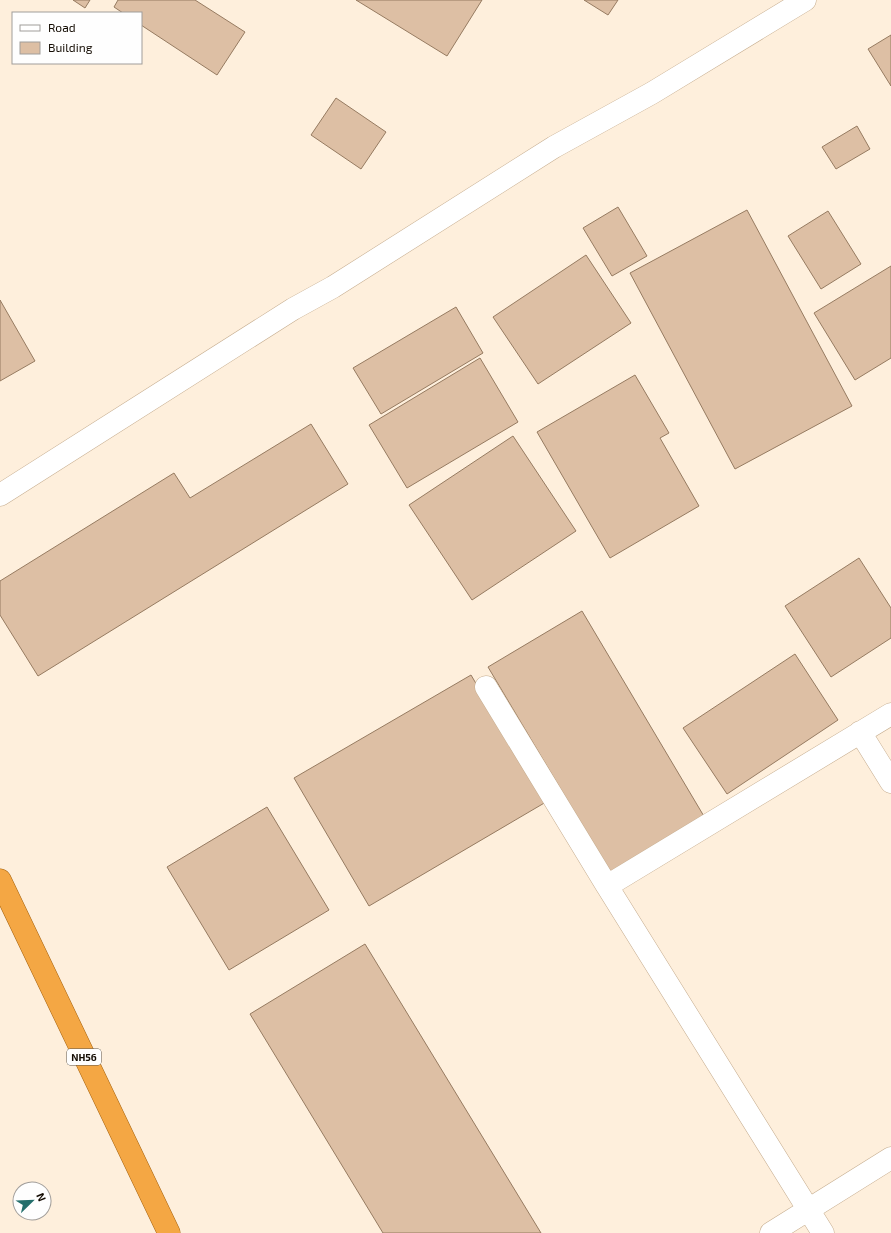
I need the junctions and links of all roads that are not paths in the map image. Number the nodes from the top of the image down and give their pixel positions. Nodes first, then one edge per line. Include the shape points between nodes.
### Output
1 (805, 0) edge
2 (0, 495) edge
3 (486, 687) dead end
4 (891, 714) edge
5 (860, 732) junction
6 (891, 782) edge
7 (0, 880) edge
8 (607, 886) junction
9 (891, 1158) edge
10 (808, 1209) junction
11 (169, 1233) edge
12 (771, 1233) edge
13 (823, 1233) edge

1 - 2 street via 652,93 554,147
3 - 8 street
4 - 5 street
5 - 6 street
5 - 8 street
7 - 11 highway, NH56
8 - 10 street
9 - 10 street
10 - 12 street
10 - 13 street

